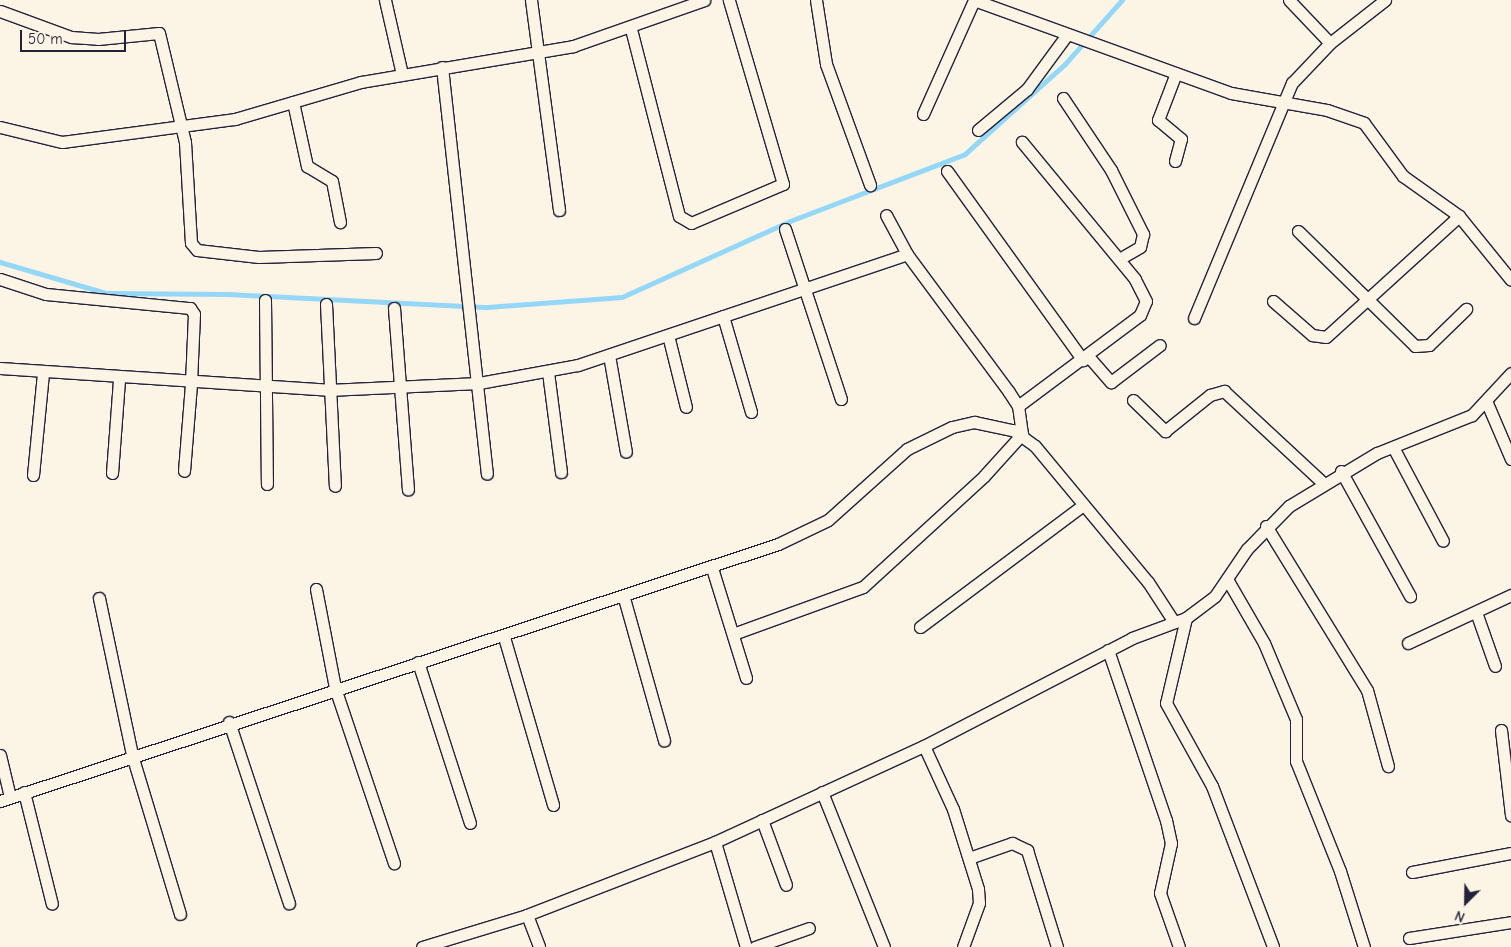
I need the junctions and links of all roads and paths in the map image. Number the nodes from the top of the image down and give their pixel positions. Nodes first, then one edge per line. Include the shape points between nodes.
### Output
1 (385, 0) edge
2 (531, 0) edge
3 (704, 0) edge
4 (729, 0) edge
5 (816, 0) edge
6 (974, 0) edge
7 (1288, 0) edge
8 (1384, 0) edge
9 (688, 3) edge
10 (0, 11) edge
11 (631, 28) junction
12 (1070, 38) junction
13 (1330, 43) junction
14 (541, 52) junction
15 (442, 67) junction
16 (1176, 73) junction
17 (402, 74) junction
18 (1063, 98) dead end
19 (292, 102) junction
20 (1280, 104) junction
21 (923, 114) dead end
22 (0, 127) edge
23 (182, 128) junction
24 (978, 130) dead end
25 (1022, 142) dead end
26 (1175, 161) dead end
27 (947, 171) dead end
28 (870, 185) dead end
29 (559, 210) dead end
30 (886, 215) dead end
31 (1459, 216) junction
32 (340, 222) dead end
33 (785, 229) dead end
34 (1298, 231) dead end
35 (376, 253) dead end
36 (907, 254) junction
37 (1119, 259) junction
38 (0, 279) edge
39 (1511, 280) edge
40 (806, 290) junction
41 (1366, 298) junction
42 (265, 300) dead end
43 (1272, 301) dead end
44 (326, 304) dead end
45 (394, 308) dead end
46 (1466, 309) dead end
47 (723, 316) junction
48 (1194, 318) dead end
49 (668, 335) junction
50 (1160, 344) dead end
51 (609, 355) junction
52 (1085, 358) junction
53 (0, 368) edge
54 (548, 372) junction
55 (43, 373) junction
56 (1511, 373) edge
57 (119, 379) junction
58 (479, 383) junction
59 (191, 384) junction
60 (266, 388) junction
61 (400, 388) junction
62 (328, 390) junction
63 (841, 399) dead end
64 (1133, 400) dead end
65 (1488, 403) junction
66 (1018, 406) junction
67 (686, 407) dead end
68 (751, 412) dead end
69 (1022, 434) junction
70 (1393, 446) junction
71 (626, 452) dead end
72 (1511, 458) edge
73 (184, 471) dead end
74 (1341, 471) junction
75 (561, 472) dead end
76 (112, 473) dead end
77 (486, 474) dead end
78 (33, 475) dead end
79 (1323, 483) junction
80 (267, 484) dead end
81 (335, 486) dead end
82 (408, 489) dead end
83 (1083, 504) junction
84 (1266, 526) junction
85 (1443, 541) dead end
86 (712, 568) junction
87 (1227, 579) junction
88 (316, 589) dead end
89 (1511, 595) edge
90 (1410, 596) dead end
91 (99, 598) dead end
92 (624, 598) junction
93 (1476, 612) junction
94 (1180, 620) junction
95 (920, 627) dead end
96 (733, 634) junction
97 (504, 637) junction
98 (1408, 643) dead end
99 (1108, 650) junction
100 (418, 662) junction
101 (1495, 666) dead end
102 (746, 678) dead end
103 (335, 688) junction
104 (229, 722) junction
105 (1501, 730) dead end
106 (664, 740) dead end
107 (924, 746) junction
108 (0, 755) edge
109 (132, 755) junction
110 (1388, 766) dead end
111 (24, 792) junction
112 (822, 792) junction
113 (5, 799) edge
114 (553, 805) dead end
115 (1511, 815) edge
116 (762, 820) junction
117 (470, 823) dead end
118 (715, 842) junction
119 (966, 849) junction
120 (1511, 853) edge
121 (394, 864) dead end
122 (1412, 872) dead end
123 (786, 884) dead end
124 (289, 903) dead end
125 (52, 904) dead end
126 (180, 914) dead end
127 (526, 915) junction
128 (1511, 922) edge
129 (810, 928) dead end
130 (1409, 938) dead end
131 (422, 947) edge
132 (539, 947) edge
133 (746, 947) edge
134 (755, 947) edge
135 (884, 947) edge
136 (963, 947) edge
137 (1057, 947) edge
138 (1180, 947) edge
139 (1273, 947) edge
140 (1364, 947) edge

1 - 17 street
2 - 14 street
3 - 9 street
4 - 11 street via 783,184 690,223 679,216
5 - 28 street via 826,64
6 - 12 street
6 - 21 street
7 - 13 street
8 - 13 street
9 - 11 street
10 - 23 street via 72,37 115,38 156,31
11 - 14 street
12 - 16 street
12 - 24 street via 1027,89
13 - 20 street via 1308,64
14 - 15 street
14 - 29 street
15 - 17 street
15 - 58 street via 467,310
16 - 20 street
16 - 26 street via 1158,120 1181,139
17 - 19 street
18 - 37 street via 1111,170 1143,234 1140,247
19 - 23 street
19 - 32 street via 307,166 332,181
20 - 31 street via 1327,110 1364,123 1403,176
20 - 48 street
22 - 23 street via 62,142
23 - 35 street via 191,243 197,250 260,257
25 - 37 street
27 - 52 street
30 - 36 street
31 - 39 street
31 - 41 street
33 - 40 street
34 - 41 street
36 - 40 street
36 - 66 street
37 - 52 street via 1144,293 1145,308
38 - 59 street via 46,294 190,308 194,314
40 - 47 street
40 - 63 street
41 - 43 street via 1322,338
41 - 46 street via 1420,348
42 - 60 street
44 - 62 street
45 - 61 street
47 - 49 street
47 - 68 street
49 - 51 street
49 - 67 street
50 - 52 street via 1111,382
51 - 54 street
51 - 71 street
52 - 66 street
53 - 55 street
54 - 58 street
54 - 75 street
55 - 57 street
55 - 78 street
56 - 65 street
57 - 59 street
57 - 76 street
58 - 61 street
58 - 77 street
59 - 60 street
59 - 73 street
60 - 62 street
60 - 80 street
61 - 62 street
61 - 82 street
62 - 81 street
64 - 79 street via 1165,431 1210,395 1224,391
65 - 70 street via 1472,415
65 - 72 street
66 - 69 street
69 - 83 street
69 - 86 street via 974,422 930,436 889,464 828,520
69 - 96 street via 984,476 863,587
70 - 74 street
70 - 85 street
74 - 79 street
74 - 90 street
79 - 84 street
83 - 94 street
83 - 95 street
84 - 87 street
84 - 110 street via 1366,690
86 - 92 street
86 - 96 street
87 - 94 street via 1202,609
87 - 140 street via 1264,643 1296,719 1296,761 1340,871
88 - 103 street
89 - 93 street
91 - 109 street
92 - 97 street
92 - 106 street
93 - 98 street
93 - 101 street
94 - 99 street
94 - 139 street via 1179,656 1166,702 1212,786
96 - 102 street
97 - 100 street
97 - 114 street
99 - 107 street
99 - 138 street via 1171,843 1160,893
100 - 103 street
100 - 117 street
103 - 104 street
103 - 121 street
104 - 109 street
104 - 124 street
105 - 115 street
107 - 112 street
107 - 119 street
108 - 113 street
109 - 111 street
109 - 126 street
111 - 113 street
111 - 125 street
112 - 116 street
112 - 135 street
116 - 118 street
116 - 123 street
118 - 127 street
118 - 133 street
119 - 136 street via 979,903
119 - 137 street via 1012,843 1027,850
120 - 122 street
127 - 131 street
127 - 132 street
128 - 130 street
129 - 134 street

